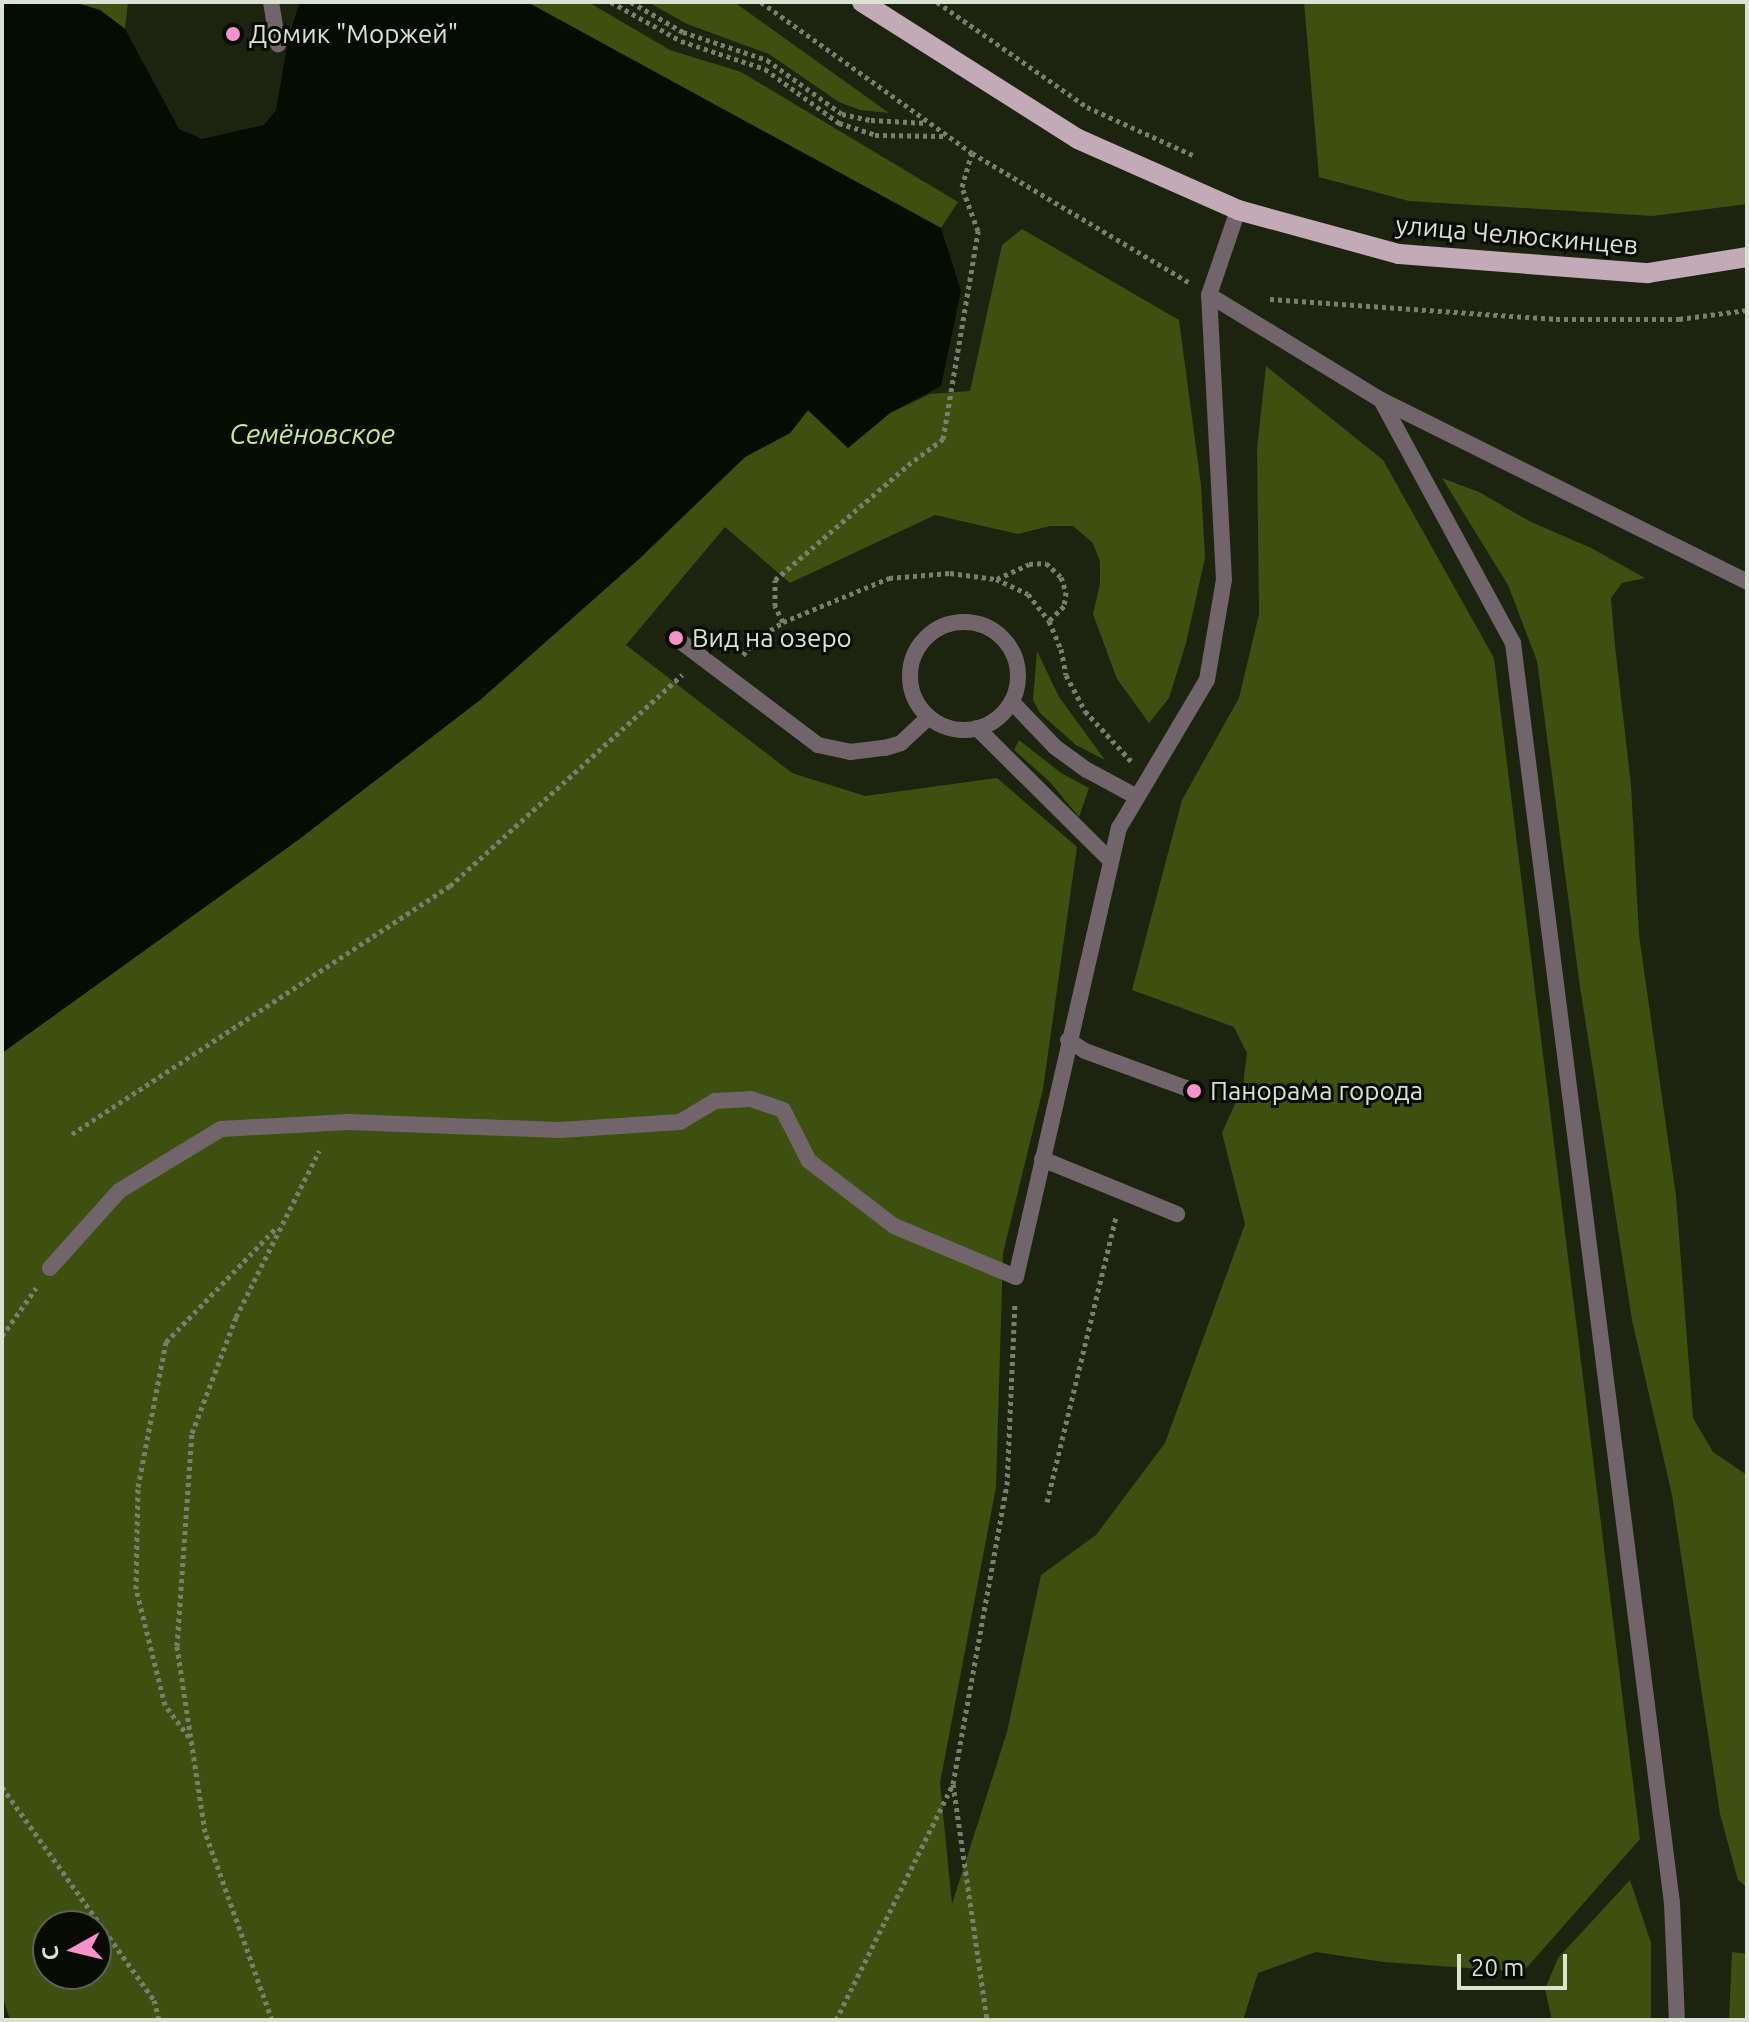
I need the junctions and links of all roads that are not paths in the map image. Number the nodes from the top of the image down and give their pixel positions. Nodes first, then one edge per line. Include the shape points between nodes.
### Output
1 (271, 2) edge
2 (862, 2) edge
3 (278, 44) dead end
4 (1238, 210) junction
5 (1747, 257) edge
6 (1209, 295) junction
7 (1381, 400) junction
8 (1747, 582) edge
9 (676, 638) dead end
10 (1012, 702) junction
11 (929, 717) junction
12 (977, 728) junction
13 (1135, 796) junction
14 (1111, 861) junction
15 (1068, 1040) junction
16 (1194, 1091) dead end
17 (1042, 1159) junction
18 (1177, 1214) dead end
19 (50, 1268) road end
20 (1677, 2020) edge

1 - 3 street
2 - 4 main road, улица Челюскинцев via 1078,139
4 - 5 main road, улица Челюскинцев via 1399,254 1648,273
4 - 6 street
6 - 7 street
6 - 13 street via 1224,580 1207,680
7 - 8 street
7 - 20 street via 1513,643 1672,1903
9 - 11 street via 818,745 850,752 885,748 901,743
10 - 11 street via 1018,670 1012,649 979,623 958,622 938,628 921,642 912,661 910,682
10 - 12 street via 991,724
10 - 13 street via 1055,747
11 - 12 street via 949,728
12 - 14 street
13 - 14 street
14 - 15 street
15 - 16 street
15 - 17 street
17 - 18 street
17 - 19 street via 1016,1277 894,1226 809,1161 783,1110 751,1099 715,1101 680,1122 560,1130 333,1123 221,1129 119,1191

